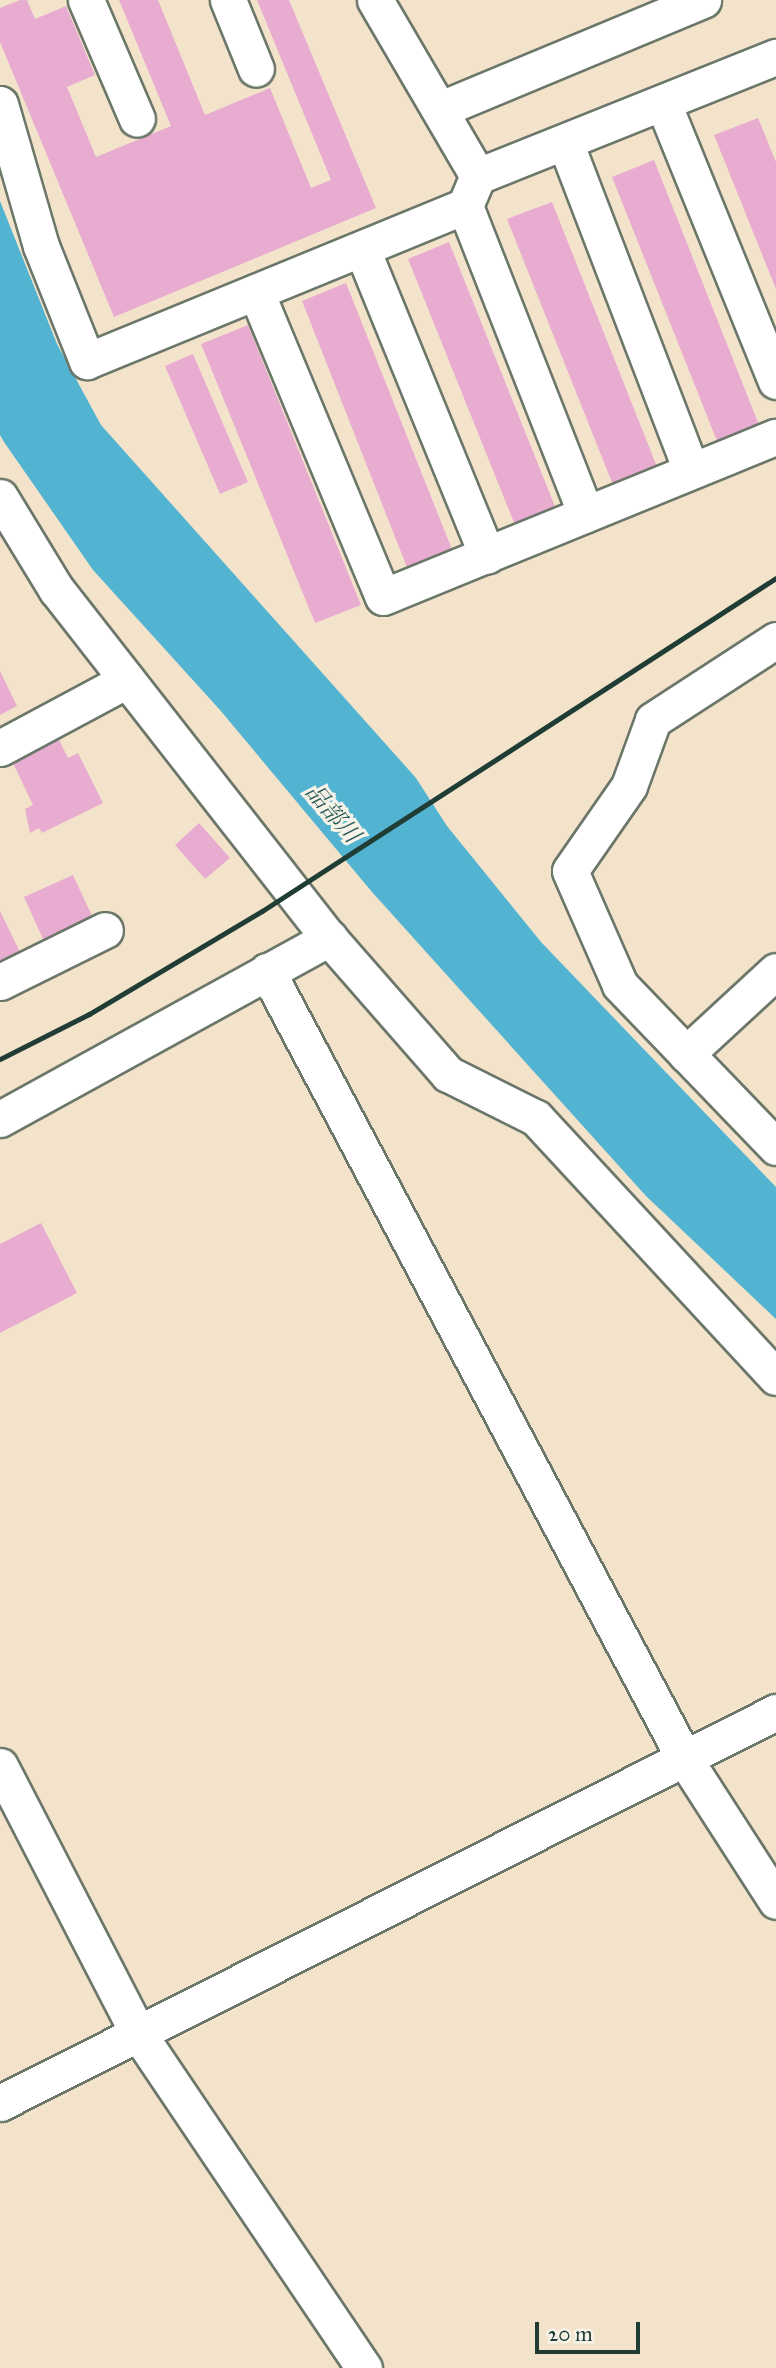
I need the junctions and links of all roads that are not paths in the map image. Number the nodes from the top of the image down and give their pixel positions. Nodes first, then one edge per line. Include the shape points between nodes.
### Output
1 (86, 0) edge
2 (228, 0) edge
3 (375, 0) edge
4 (704, 0) edge
5 (773, 68) edge
6 (256, 69) dead end
7 (663, 103) junction
8 (0, 104) edge
9 (441, 109) junction
10 (136, 119) dead end
11 (565, 142) junction
12 (472, 191) junction
13 (362, 249) junction
14 (256, 292) junction
15 (776, 381) edge
16 (776, 437) edge
17 (691, 471) junction
18 (0, 497) edge
19 (586, 514) junction
20 (487, 555) junction
21 (776, 640) edge
22 (127, 680) junction
23 (0, 748) edge
24 (105, 930) dead end
25 (328, 937) junction
26 (267, 971) junction
27 (776, 971) edge
28 (0, 982) edge
29 (686, 1054) junction
30 (0, 1119) edge
31 (776, 1147) edge
32 (776, 1377) edge
33 (776, 1712) edge
34 (684, 1758) junction
35 (0, 1766) edge
36 (776, 1902) edge
37 (138, 2033) junction
38 (0, 2103) edge
39 (364, 2368) edge

1 - 10 street
2 - 6 street
3 - 9 street
4 - 9 street
5 - 7 street
7 - 11 street
7 - 15 street
8 - 14 street via 41,246 88,361
9 - 12 street
11 - 12 street
11 - 17 street
12 - 13 street
12 - 19 street
13 - 14 street
13 - 20 street
14 - 20 street via 383,597
16 - 17 street
17 - 19 street
18 - 22 street via 56,589
19 - 20 street
21 - 29 street via 653,720 629,786 569,871 620,985
22 - 23 street
22 - 25 street
24 - 28 street
25 - 26 street
25 - 32 street via 448,1074 536,1118
26 - 30 street
26 - 34 street
27 - 29 street
29 - 31 street
33 - 34 street
34 - 36 street
34 - 37 street
35 - 37 street
37 - 38 street
37 - 39 street

